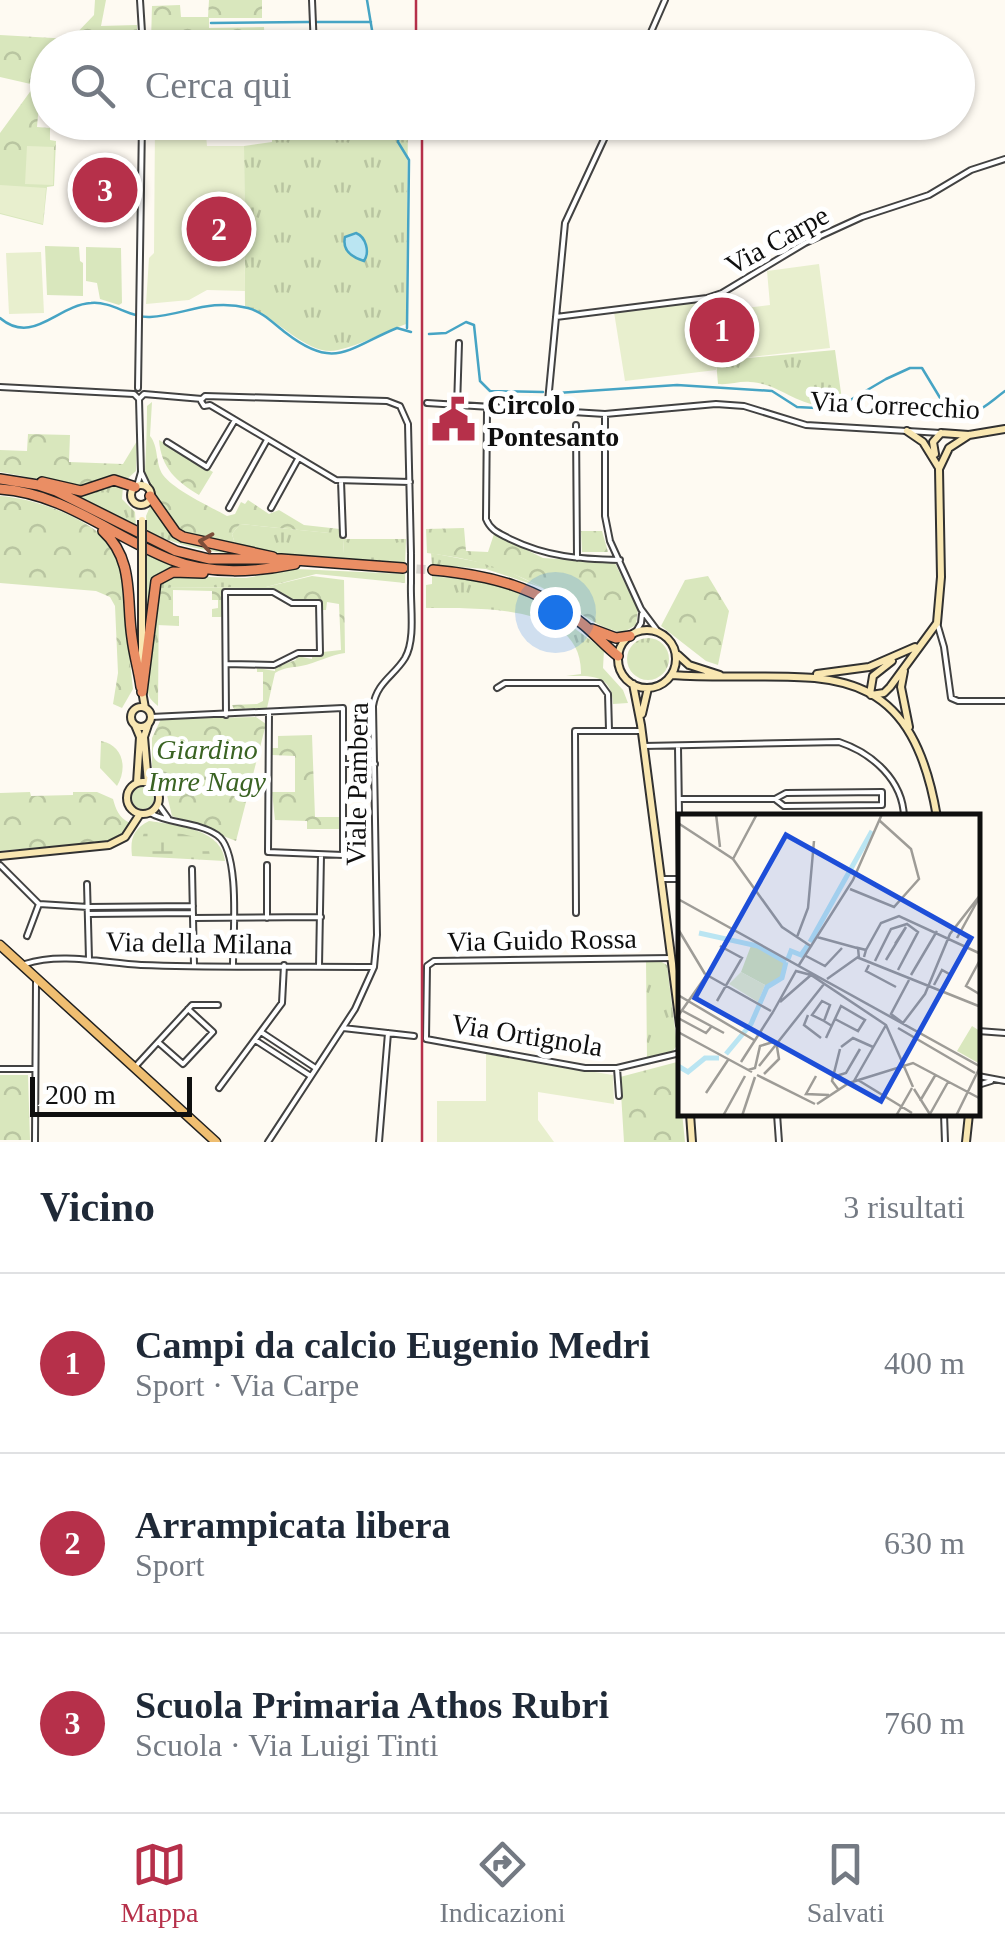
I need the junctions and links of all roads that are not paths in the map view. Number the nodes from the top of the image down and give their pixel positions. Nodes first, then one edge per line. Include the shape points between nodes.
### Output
1 (140, 0) edge
2 (312, 0) edge
3 (665, 0) edge
4 (142, 30) edge
5 (313, 30) edge
6 (652, 30) edge
7 (142, 140) edge
8 (604, 140) edge
9 (1005, 159) edge
10 (556, 318) junction
11 (460, 343) dead end
12 (0, 387) edge
13 (138, 388) junction
14 (144, 394) junction
15 (137, 396) junction
16 (210, 402) junction
17 (427, 402) dead end
18 (457, 407) junction
19 (487, 408) junction
20 (547, 412) junction
21 (606, 414) junction
22 (235, 420) junction
23 (576, 425) dead end
24 (1005, 429) edge
25 (906, 431) junction
26 (940, 433) junction
27 (969, 435) junction
28 (267, 440) junction
29 (166, 442) dead end
30 (939, 457) junction
31 (298, 459) junction
32 (141, 472) junction
33 (0, 478) edge
34 (13, 480) junction
35 (341, 481) junction
36 (410, 482) junction
37 (136, 487) junction
38 (0, 490) edge
39 (148, 496) junction
40 (134, 501) junction
41 (229, 508) dead end
42 (271, 508) dead end
43 (85, 517) junction
44 (142, 519) junction
45 (343, 535) dead end
46 (576, 558) junction
47 (281, 560) junction
48 (620, 560) junction
49 (303, 563) junction
50 (403, 568) tunnel mouth
51 (270, 569) junction
52 (433, 570) tunnel mouth
53 (642, 609) junction
54 (937, 622) junction
55 (586, 626) junction
56 (659, 632) junction
57 (632, 634) junction
58 (671, 642) junction
59 (918, 646) junction
60 (905, 652) junction
61 (618, 656) junction
62 (226, 664) junction
63 (905, 666) junction
64 (672, 675) junction
65 (806, 675) junction
66 (736, 678) junction
67 (633, 684) junction
68 (498, 688) dead end
69 (648, 688) junction
70 (142, 692) junction
71 (870, 695) junction
72 (1005, 701) edge
73 (141, 708) junction
74 (269, 713) junction
75 (226, 715) junction
76 (150, 720) junction
77 (134, 724) junction
78 (642, 728) junction
79 (609, 730) junction
80 (911, 733) junction
81 (678, 745) junction
82 (644, 746) junction
83 (344, 764) junction
84 (375, 764) junction
85 (148, 782) junction
86 (137, 783) junction
87 (679, 799) junction
88 (776, 799) junction
89 (158, 804) junction
90 (137, 812) junction
91 (150, 813) junction
92 (679, 814) edge
93 (904, 814) edge
94 (936, 814) edge
95 (168, 818) junction
96 (0, 856) edge
97 (321, 856) junction
98 (0, 865) edge
99 (267, 865) dead end
100 (192, 869) dead end
101 (678, 878) edge
102 (662, 879) junction
103 (87, 884) dead end
104 (40, 904) junction
105 (88, 911) junction
106 (193, 913) junction
107 (576, 913) dead end
108 (321, 917) junction
109 (232, 918) junction
110 (266, 918) junction
111 (27, 936) dead end
112 (0, 945) edge
113 (674, 955) edge
114 (89, 960) junction
115 (23, 965) junction
116 (194, 965) junction
117 (234, 965) junction
118 (284, 966) junction
119 (319, 966) junction
120 (374, 967) junction
121 (38, 978) junction
122 (678, 1002) edge
123 (218, 1006) dead end
124 (188, 1009) junction
125 (343, 1028) junction
126 (980, 1031) edge
127 (261, 1032) junction
128 (388, 1033) junction
129 (1005, 1033) edge
130 (414, 1036) dead end
131 (426, 1039) joint
132 (255, 1040) junction
133 (158, 1042) junction
134 (678, 1053) edge
135 (314, 1067) junction
136 (134, 1068) junction
137 (618, 1068) junction
138 (0, 1069) edge
139 (34, 1069) junction
140 (309, 1075) junction
141 (980, 1077) edge
142 (991, 1080) junction
143 (1005, 1081) edge
144 (980, 1083) edge
145 (219, 1088) dead end
146 (619, 1096) dead end
147 (690, 1117) edge
148 (777, 1117) edge
149 (944, 1117) edge
150 (969, 1117) edge
151 (36, 1142) edge
152 (216, 1142) edge
153 (268, 1142) edge
154 (380, 1142) edge
155 (692, 1142) edge
156 (778, 1142) edge
157 (945, 1142) edge
158 (966, 1142) edge

1 - 4 street
2 - 5 street
3 - 6 street
7 - 13 street
8 - 10 street via 565,223
9 - 10 street, Via Carpe via 805,243 722,293
10 - 20 street
11 - 18 street
12 - 15 street
13 - 14 street
13 - 15 street
14 - 15 street
14 - 16 street
15 - 32 street
16 - 22 street
16 - 36 street, Viale Pambera via 387,402 406,413
17 - 18 street, Via Correcchio
18 - 19 street, Via Correcchio
19 - 20 street, Via Correcchio
19 - 46 street via 490,528 540,552
20 - 21 street, Via Correcchio
21 - 25 street, Via Correcchio via 716,404 806,425
21 - 48 street via 605,516
22 - 28 street
22 - 29 street via 207,467
23 - 46 street
24 - 27 street, Via Correcchio
25 - 26 street, Via Correcchio
25 - 30 street
26 - 27 street, Via Correcchio
26 - 30 street
27 - 30 street
28 - 31 street
28 - 41 street
30 - 54 street
31 - 35 street
31 - 42 street
32 - 37 street
32 - 39 street
33 - 34 highway
34 - 37 highway via 81,492 114,480
34 - 47 highway via 56,492 176,551 209,559
35 - 36 street
35 - 45 street
36 - 84 street, Viale Pambera, bridge via 406,656 374,698
37 - 39 street
37 - 40 street
38 - 43 highway via 57,501
39 - 40 street
39 - 44 street
47 -> 39 highway via 183,537
40 - 44 street
43 - 51 highway via 175,562
43 - 70 highway via 122,556
44 - 70 street, bridge
46 - 48 street
47 - 49 highway
48 - 53 street
49 - 50 highway
49 - 51 highway
51 - 70 highway via 240,575 173,572 156,581
52 - 55 highway via 480,574 531,590
53 - 56 street
53 - 57 street
54 - 59 street
54 - 72 street via 951,698
55 - 57 highway via 605,636
55 - 61 highway
56 - 57 street
56 - 58 street
57 - 61 street
58 - 64 street
58 - 66 street via 689,664
59 - 60 street
59 - 63 street
60 - 65 street via 869,667
60 - 71 street via 873,676
61 - 67 street
62 - 62 street via 226,592 273,592 292,603 319,603 320,653 274,665
62 - 75 street
63 - 71 street via 884,693
63 - 80 street via 901,688
64 - 66 street
64 - 69 street
65 - 66 street
65 - 71 street
67 - 69 street
67 - 78 street
68 - 79 street via 505,682 600,682 608,694
69 - 78 street
70 - 73 street
71 - 80 street
73 - 76 street
73 - 77 street via 132,715
74 - 75 street
74 - 83 street via 343,708
74 - 97 street via 268,852
75 - 76 street
76 - 77 street
76 - 85 street via 144,738
77 - 86 street via 140,737
78 - 79 street
78 - 82 street
79 - 107 street via 575,731
80 - 94 street
81 - 82 street
81 - 87 street
81 - 93 street via 838,742 857,748 890,777
82 - 102 street
83 - 84 street
83 - 97 street via 343,856
84 - 120 street, Viale Pambera
85 - 86 street
85 - 89 street
86 - 90 street via 127,796
87 - 88 street
87 - 92 street
88 - 88 street via 784,806 882,805 882,792 786,793
89 - 91 street
89 - 95 street
90 - 91 street
90 - 96 street via 132,830 109,846
91 - 95 street
95 - 109 street via 214,833 226,844
97 - 108 street
98 - 104 street
99 - 110 street
100 - 106 street
101 - 102 street
102 - 113 street
103 - 105 street
104 - 105 street
104 - 111 street
105 - 106 street
105 - 114 street
106 - 109 street
106 - 116 street
108 - 110 street
108 - 119 street
109 - 110 street
109 - 117 street
112 - 115 main road
113 - 122 street
113 - 131 street, Via Guido Rossa via 434,961 427,966
114 - 115 street, Via della Milana
114 - 116 street, Via della Milana
115 - 121 main road
116 - 117 street, Via della Milana
117 - 118 street, Via della Milana
118 - 119 street, Via della Milana
118 - 127 street via 282,1004
119 - 120 street, Via della Milana
120 - 125 street, Viale Pambera
121 - 136 main road
121 - 139 street
123 - 124 street
124 - 133 street
124 - 133 street via 213,1032 183,1064
125 - 128 street
125 - 135 street, Viale Pambera
126 - 129 street
127 - 132 street
127 - 135 street
128 - 130 street
128 - 154 street
131 - 137 street, Via Ortignola
132 - 140 street
132 - 145 street
133 - 136 street
134 - 137 street, Via Ortignola
135 - 140 street, Viale Pambera
136 - 152 main road
137 - 146 street
138 - 139 street
139 - 151 street
140 - 153 street, Viale Pambera
141 - 142 street
142 - 143 street
142 - 144 street
147 - 155 street
148 - 156 street
149 - 157 street
150 - 158 street

